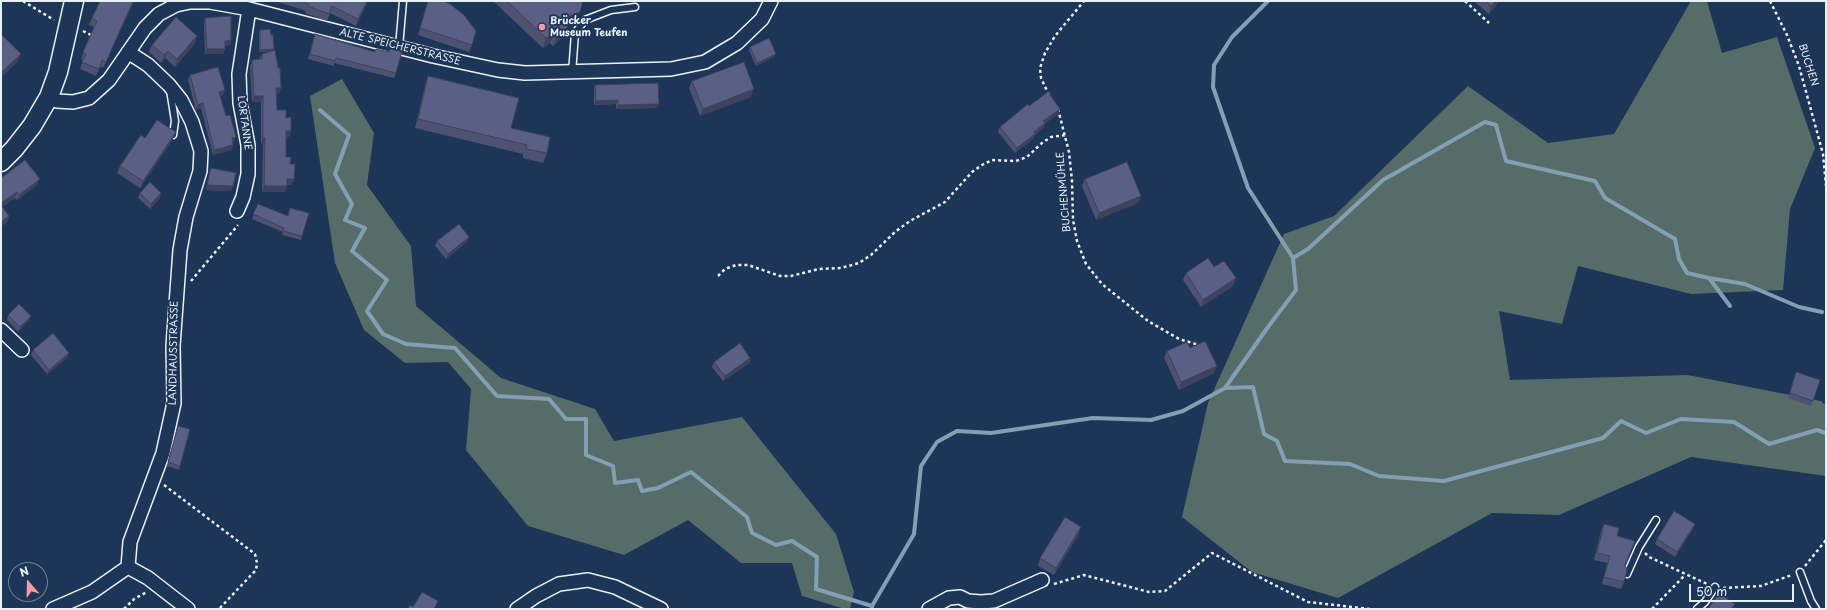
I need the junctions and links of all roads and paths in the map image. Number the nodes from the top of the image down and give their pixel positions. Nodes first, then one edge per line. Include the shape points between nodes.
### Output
1 (23, 1) edge
2 (74, 1) edge
3 (403, 1) edge
4 (771, 1) edge
5 (1084, 1) edge
6 (1465, 1) edge
7 (1770, 1) edge
8 (635, 7) dead end
9 (249, 9) junction
10 (58, 22) dead end
11 (1489, 23) dead end
12 (77, 28) dead end
13 (96, 37) edge
14 (399, 47) junction
15 (128, 52) junction
16 (572, 73) junction
17 (169, 85) junction
18 (49, 96) junction
19 (1050, 96) edge
20 (1054, 102) edge
21 (173, 135) edge
22 (1066, 135) junction
23 (1, 162) edge
24 (1826, 186) edge
25 (237, 211) joint
26 (718, 276) dead end
27 (175, 297) junction
28 (1, 330) edge
29 (1202, 345) edge
30 (22, 350) dead end
31 (154, 478) junction
32 (1656, 520) dead end
33 (1826, 540) edge
34 (1639, 547) junction
35 (128, 567) junction
36 (1800, 572) junction
37 (1627, 574) edge
38 (1685, 575) junction
39 (1042, 580) joint
40 (157, 585) junction
41 (1715, 588) junction
42 (53, 609) edge
43 (124, 609) edge
44 (188, 609) edge
45 (219, 609) edge
46 (517, 609) edge
47 (661, 609) edge
48 (929, 609) edge
49 (1370, 609) edge
50 (1652, 609) edge
51 (1697, 609) edge
52 (1816, 609) edge

1 - 10 path
2 - 18 main road via 58,72
3 - 14 lane
4 - 16 street, ALTE SPEICHERSTRASSE via 762,19 738,43 705,62 671,69
5 - 19 path via 1055,36 1045,53 1040,68 1041,78
6 - 11 path
7 - 24 path, BUCHEN via 1799,66 1823,154
8 - 16 lane via 611,10 585,20 575,33
9 - 14 street, ALTE SPEICHERSTRASSE
9 - 15 street, ALTE SPEICHERSTRASSE via 210,2 176,5 160,14 145,28
9 - 25 street, LORTANNE via 239,74 240,103 248,145 248,174
12 - 13 path
14 - 16 street, ALTE SPEICHERSTRASSE via 498,70
15 - 17 street, LANDHAUSSTRASSE via 148,65
15 - 18 street, ALTE SPEICHERSTRASSE via 109,80 89,98 73,102 57,101
17 - 21 lane via 175,121
17 - 27 street, LANDHAUSSTRASSE via 181,100 192,122 201,151 200,171 186,217 180,250
18 - 23 main road via 32,126
20 - 22 path, BUCHENMÜHLE
22 - 26 path via 1051,137 1027,157 1016,161 992,160 982,165 972,172 945,202 910,221 859,263 791,276 780,276 748,265 736,265
22 - 29 path, BUCHENMÜHLE via 1072,181 1073,220 1077,241 1086,264 1102,284 1148,321 1179,339
25 - 27 path via 240,222 180,295
27 - 31 street, LANDHAUSSTRASSE via 174,403
28 - 30 street
31 - 35 street, LANDHAUSSTRASSE via 130,542
31 - 45 path via 255,554 256,570
32 - 34 lane
33 - 36 path
34 - 37 lane
34 - 38 path via 1649,557
35 - 40 street
35 - 42 street via 92,592
36 - 41 path via 1760,586
36 - 52 lane
38 - 41 path
38 - 50 path
39 - 48 street via 994,601 949,598
39 - 49 path via 1054,584 1084,575 1149,592 1165,591 1212,552 1308,602
40 - 43 path via 134,599
40 - 44 street
41 - 51 lane
46 - 47 street via 559,584 588,580 615,587

